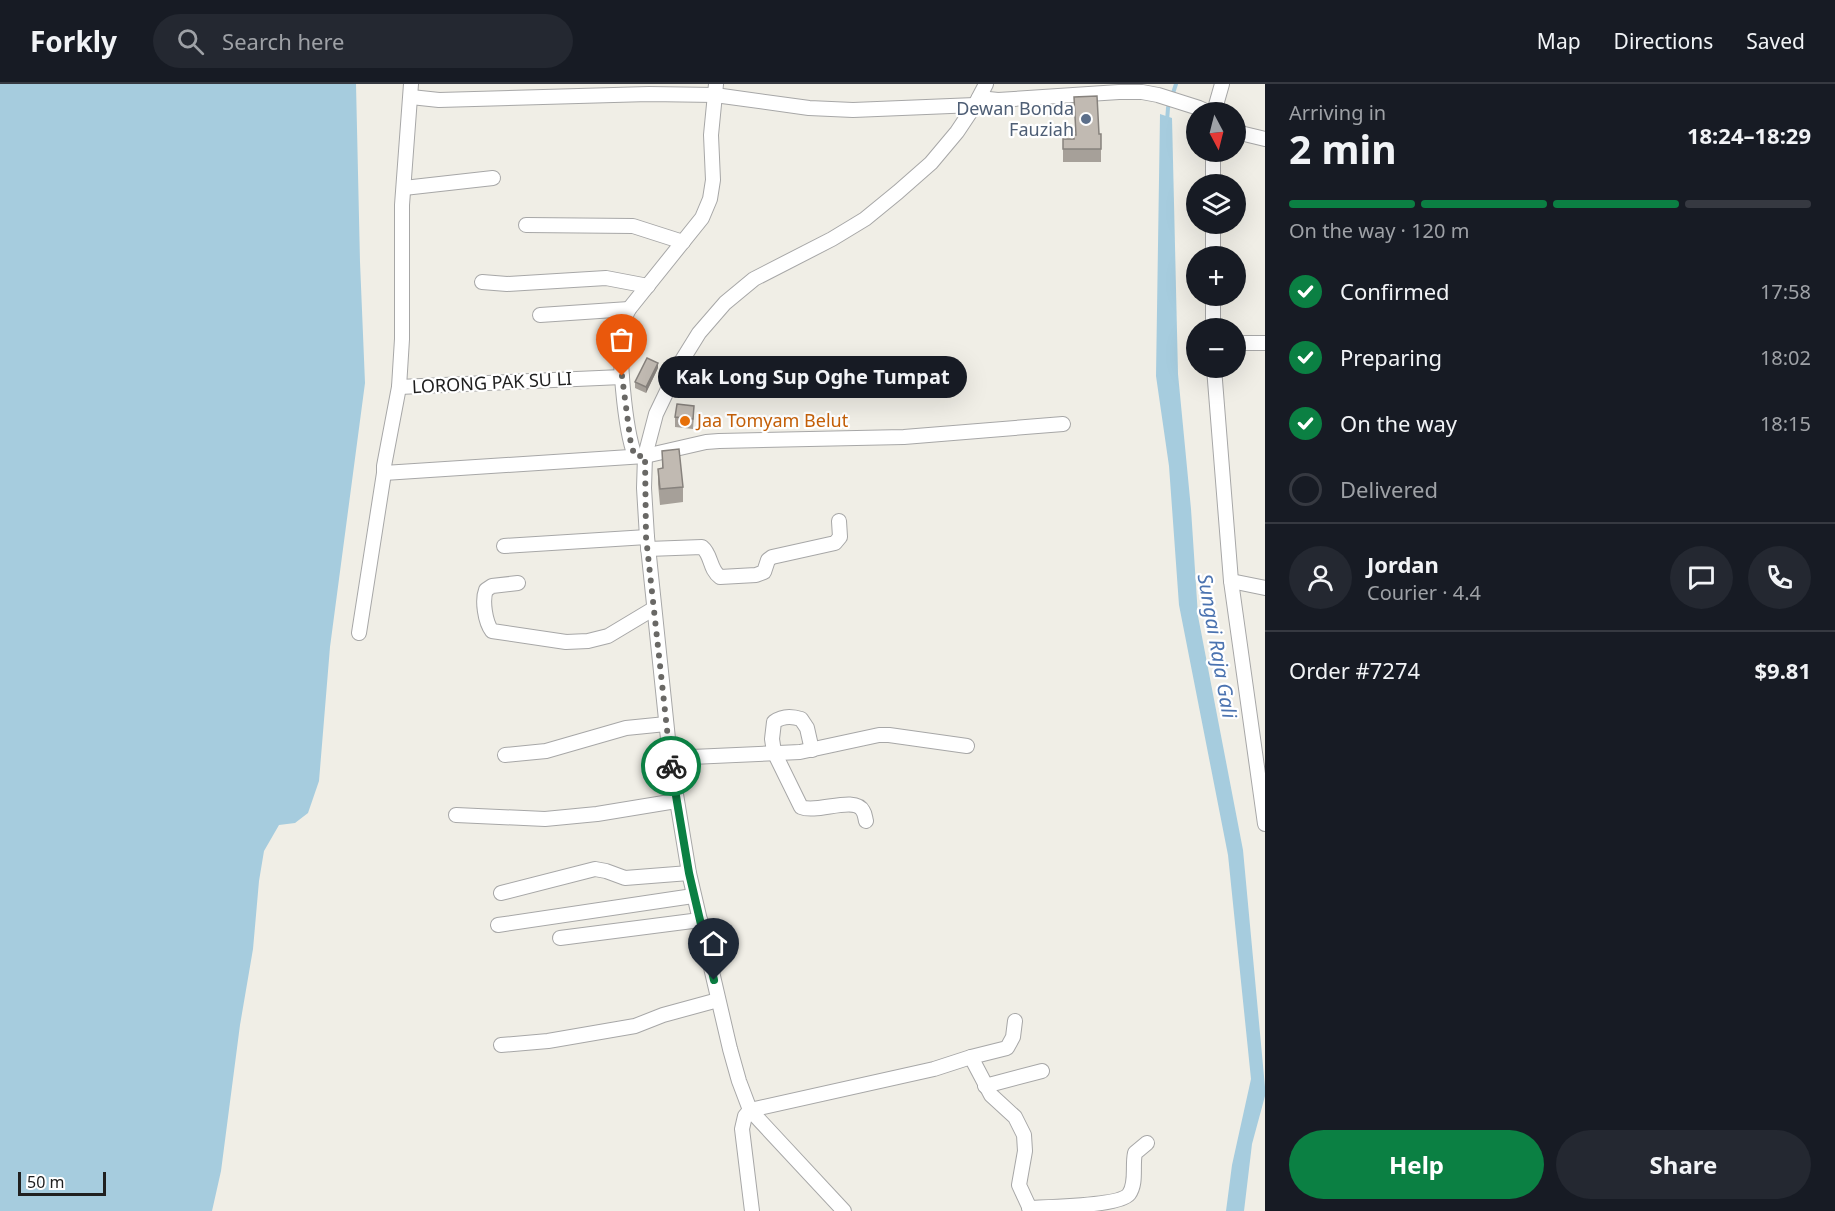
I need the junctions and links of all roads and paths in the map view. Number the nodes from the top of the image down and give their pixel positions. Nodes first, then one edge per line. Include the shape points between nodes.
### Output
1 (986, 84) edge
2 (1222, 84) edge
3 (411, 90) edge
4 (716, 90) edge
5 (977, 102) junction
6 (1217, 102) edge
7 (1186, 104) edge
8 (1246, 134) edge
9 (1265, 139) edge
10 (493, 178) dead end
11 (404, 188) junction
12 (526, 225) dead end
13 (683, 242) junction
14 (482, 282) dead end
15 (648, 286) junction
16 (629, 309) junction
17 (540, 315) dead end
18 (1246, 343) edge
19 (1265, 343) edge
20 (622, 376) junction
21 (1215, 378) edge
22 (399, 387) junction
23 (1063, 424) dead end
24 (640, 456) junction
25 (384, 473) junction
26 (839, 521) dead end
27 (647, 543) junction
28 (504, 546) dead end
29 (1231, 581) junction
30 (518, 583) dead end
31 (1265, 588) edge
32 (653, 609) junction
33 (359, 633) dead end
34 (666, 724) junction
35 (967, 746) dead end
36 (812, 750) junction
37 (774, 752) junction
38 (505, 755) dead end
39 (670, 759) junction
40 (676, 801) junction
41 (456, 815) dead end
42 (866, 821) dead end
43 (1265, 824) edge
44 (689, 873) junction
45 (501, 892) dead end
46 (693, 896) junction
47 (700, 920) junction
48 (498, 925) dead end
49 (560, 938) dead end
50 (718, 1000) junction
51 (1015, 1021) dead end
52 (501, 1044) dead end
53 (971, 1057) junction
54 (1042, 1071) dead end
55 (985, 1086) junction
56 (750, 1110) junction
57 (1147, 1143) dead end
58 (1030, 1209) edge
59 (752, 1211) edge
60 (844, 1211) edge

1 - 5 street
2 - 6 street
3 - 4 street via 439,100
3 - 11 street
4 - 5 street via 809,108 853,110
4 - 13 street via 710,199 702,218
5 - 7 street via 1142,92
5 - 24 street via 931,163 873,212 832,239 754,279 725,303 681,362
8 - 9 street
10 - 11 street
11 - 22 street
12 - 13 street via 633,226
13 - 15 street
14 - 15 street via 606,278
15 - 16 street
16 - 17 street
16 - 20 street via 622,335
18 - 19 street
20 - 22 street, LORONG PAK SU LI
20 - 24 street via 631,445
21 - 29 street
22 - 25 street
23 - 24 street via 904,437 719,441
24 - 25 street
24 - 27 street
25 - 33 street
26 - 27 street via 840,537 835,543 772,557 764,572 756,575 720,578 702,547
27 - 28 street
27 - 32 street
29 - 31 street
29 - 43 street
30 - 32 street via 486,590 488,625 492,631 566,642 588,641 608,636
32 - 34 street
34 - 38 street via 624,729 546,751
34 - 39 street
35 - 36 street via 879,735
36 - 37 street
36 - 37 street via 801,719 782,717 772,726
37 - 39 street
37 - 42 street via 801,807 814,810 859,806
39 - 40 street
40 - 41 street via 545,819
40 - 44 street
44 - 45 street via 626,878 595,869
44 - 46 street
46 - 47 street
46 - 48 street
47 - 49 street
47 - 50 street
50 - 52 street via 638,1026 548,1041
50 - 56 street
51 - 53 street via 1007,1048
53 - 55 street
53 - 56 street via 928,1071
54 - 55 street
55 - 58 street via 1015,1117 1024,1135 1019,1185
56 - 59 street via 742,1129
56 - 60 street
57 - 58 street via 1135,1153 1134,1180 1123,1199

